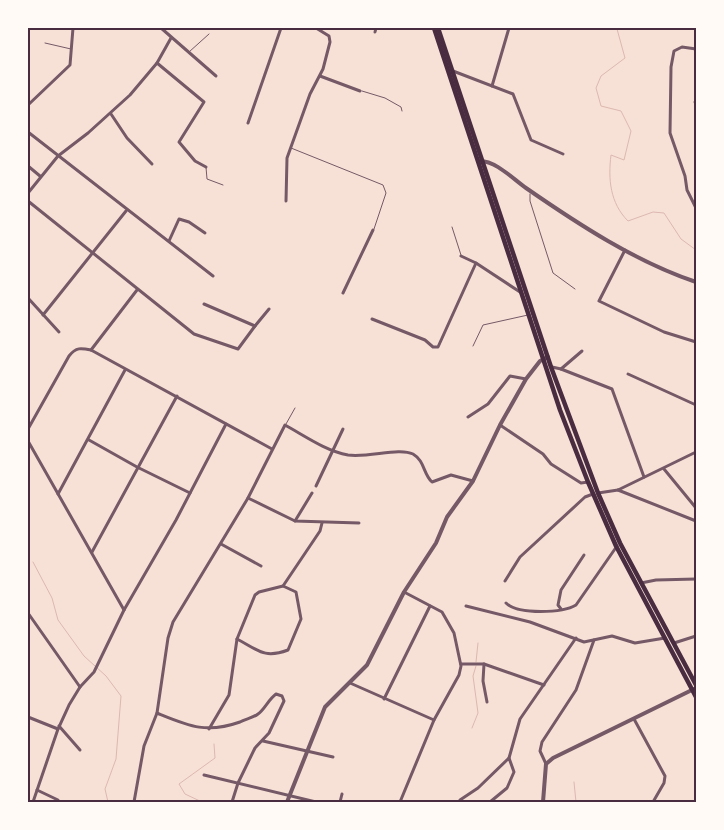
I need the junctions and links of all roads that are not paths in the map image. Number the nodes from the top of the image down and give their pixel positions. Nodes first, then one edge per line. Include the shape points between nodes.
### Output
1 (73, 28) edge
2 (161, 28) edge
3 (281, 28) edge
4 (316, 28) edge
5 (376, 28) edge
6 (434, 28) edge
7 (438, 28) edge
8 (508, 28) edge
9 (374, 32) dead end
10 (209, 34) dead end
11 (171, 38) junction
12 (45, 43) dead end
13 (696, 49) edge
14 (72, 50) junction
15 (189, 53) junction
16 (157, 63) junction
17 (453, 71) junction
18 (216, 76) dead end
19 (320, 76) junction
20 (492, 86) junction
21 (360, 91) joint
22 (28, 105) edge
23 (402, 111) dead end
24 (111, 114) junction
25 (248, 123) dead end
26 (28, 132) edge
27 (290, 148) junction
28 (563, 154) dead end
29 (58, 156) junction
30 (480, 161) junction
31 (152, 164) dead end
32 (28, 166) edge
33 (206, 167) joint
34 (40, 176) junction
35 (223, 185) dead end
36 (530, 190) junction
37 (28, 194) edge
38 (28, 201) edge
39 (286, 201) dead end
40 (696, 208) edge
41 (126, 210) junction
42 (452, 227) dead end
43 (373, 230) joint
44 (205, 234) dead end
45 (169, 241) junction
46 (626, 250) junction
47 (94, 253) junction
48 (461, 256) joint
49 (476, 263) junction
50 (213, 276) dead end
51 (696, 282) edge
52 (575, 289) dead end
53 (137, 290) junction
54 (524, 292) junction
55 (343, 293) dead end
56 (28, 298) edge
57 (204, 304) dead end
58 (269, 309) dead end
59 (43, 314) junction
60 (529, 315) junction
61 (372, 319) dead end
62 (255, 326) junction
63 (59, 332) dead end
64 (696, 342) edge
65 (473, 346) dead end
66 (92, 350) junction
67 (582, 351) dead end
68 (546, 358) junction
69 (551, 367) junction
70 (561, 369) junction
71 (125, 370) junction
72 (628, 374) dead end
73 (526, 379) junction
74 (177, 396) junction
75 (696, 405) edge
76 (295, 408) dead end
77 (468, 417) dead end
78 (226, 424) junction
79 (500, 425) junction
80 (285, 426) junction
81 (343, 428) dead end
82 (28, 429) edge
83 (89, 440) junction
84 (28, 441) edge
85 (272, 449) junction
86 (332, 450) junction
87 (696, 452) edge
88 (137, 467) junction
89 (664, 469) junction
90 (644, 477) junction
91 (473, 482) junction
92 (588, 482) junction
93 (316, 486) dead end
94 (618, 490) junction
95 (190, 493) junction
96 (312, 493) dead end
97 (58, 494) junction
98 (596, 494) junction
99 (248, 498) junction
100 (696, 508) edge
101 (295, 521) junction
102 (696, 521) edge
103 (322, 523) junction
104 (360, 523) dead end
105 (220, 544) junction
106 (618, 545) junction
107 (92, 552) junction
108 (584, 555) dead end
109 (260, 566) dead end
110 (696, 579) edge
111 (505, 581) dead end
112 (641, 583) junction
113 (283, 586) junction
114 (404, 592) junction
115 (506, 603) dead end
116 (430, 606) junction
117 (466, 606) dead end
118 (124, 610) junction
119 (562, 610) junction
120 (28, 613) edge
121 (696, 636) edge
122 (667, 637) junction
123 (576, 638) junction
124 (238, 639) junction
125 (594, 640) junction
126 (674, 643) junction
127 (460, 664) junction
128 (484, 664) junction
129 (350, 684) junction
130 (544, 685) junction
131 (80, 687) junction
132 (695, 687) edge
133 (696, 697) edge
134 (384, 699) junction
135 (488, 702) dead end
136 (158, 713) junction
137 (28, 717) edge
138 (634, 719) junction
139 (434, 720) junction
140 (58, 727) junction
141 (210, 729) junction
142 (263, 741) junction
143 (80, 750) dead end
144 (308, 751) junction
145 (333, 757) dead end
146 (509, 758) junction
147 (546, 764) junction
148 (204, 774) dead end
149 (238, 783) junction
150 (37, 790) junction
151 (342, 794) dead end
152 (289, 797) junction
153 (58, 800) dead end
154 (33, 802) edge
155 (134, 802) edge
156 (232, 802) edge
157 (287, 802) edge
158 (316, 802) edge
159 (340, 802) edge
160 (400, 802) edge
161 (462, 802) edge
162 (490, 802) edge
163 (543, 802) edge
164 (653, 802) edge

1 - 14 street
2 - 11 street
3 - 25 street
4 - 19 street via 330,39
5 - 9 street
6 - 30 main road
7 - 17 main road
8 - 20 street
10 - 15 lane
11 - 15 street
11 - 16 street
12 - 14 lane
13 - 40 street via 682,47 674,51 670,133 687,190
14 - 22 street via 67,69
15 - 18 street
16 - 24 street
16 - 33 street via 203,100 204,104 178,142 195,161
17 - 20 street
17 - 30 main road
19 - 21 street
19 - 27 street
20 - 28 street via 513,94 531,140
21 - 23 lane via 385,98 401,107
24 - 29 street
24 - 31 street via 127,138
26 - 29 street
27 - 39 street via 285,169
27 - 43 lane via 383,185 386,193
29 - 34 street
29 - 41 street
30 - 36 street via 499,168
30 - 54 main road
32 - 34 street
33 - 35 lane via 207,179
34 - 37 street
36 - 46 street
36 - 52 lane via 530,201 553,273
38 - 47 street
41 - 45 street
41 - 47 street
42 - 48 lane
43 - 55 street
44 - 45 street via 179,219
45 - 50 street
46 - 51 street
46 - 64 street via 599,301 664,332
47 - 53 street
47 - 59 street
48 - 49 street
49 - 54 street
49 - 61 street via 438,347
53 - 62 street via 194,334 236,349
53 - 66 street
54 - 60 main road
54 - 68 main road
56 - 59 street
57 - 62 street
58 - 62 street
59 - 63 street
60 - 65 lane via 484,325
60 - 68 main road
66 - 71 street
66 - 82 street via 80,348 73,351
67 - 70 street
68 - 69 main road
68 - 73 street
68 - 92 main road via 560,410
69 - 70 street
69 - 98 main road
70 - 90 street via 612,389
71 - 74 street
71 - 83 street
72 - 75 street
73 - 77 street via 510,376 488,404
73 - 79 street
74 - 78 street
74 - 88 street
76 - 80 lane
78 - 85 street
78 - 95 street
79 - 91 street
79 - 92 street via 543,454 550,464 581,483
80 - 85 street
80 - 86 street
81 - 86 street
83 - 88 street
83 - 97 street
84 - 97 street
85 - 99 street
86 - 91 street via 367,456 407,451 420,460 432,482 451,475
86 - 93 street
87 - 89 street
88 - 95 street
88 - 107 street
89 - 90 street
89 - 100 street
90 - 94 street
91 - 114 street via 447,517 436,543
92 - 98 main road
94 - 98 street
94 - 102 street
95 - 118 street
96 - 101 street
97 - 107 street
98 - 106 main road
98 - 111 street via 585,497 520,557
99 - 101 street
99 - 105 street
101 - 103 street
103 - 104 street
103 - 113 street via 320,531
105 - 109 street
105 - 136 street via 170,629
106 - 112 main road
106 - 119 street via 576,605
106 - 122 main road
107 - 118 street
108 - 119 street via 561,590 558,605
110 - 112 street
112 - 122 main road
113 - 124 street via 255,595
113 - 124 street via 296,592 301,619 288,650 266,655
114 - 116 street
114 - 129 street via 372,658
115 - 119 street via 514,608
116 - 127 street via 442,612 454,634
116 - 134 street
117 - 123 street via 530,622
118 - 131 street via 94,672
120 - 131 street
121 - 126 street
122 - 125 street via 635,643 612,636
122 - 126 main road
122 - 132 main road
123 - 125 street via 584,642
123 - 130 street
124 - 141 street via 229,695
125 - 147 street via 576,690 542,742 540,751
126 - 132 main road
127 - 128 street
127 - 139 street via 459,675
128 - 130 street
128 - 135 street
129 - 134 street
129 - 144 street via 325,707
130 - 146 street via 520,719
131 - 140 street
132 - 133 main road
132 - 138 street
134 - 139 street
136 - 141 street via 189,726
136 - 155 street via 144,746
137 - 140 street
138 - 147 street
138 - 164 street via 664,776 664,784
139 - 160 street
140 - 143 street
140 - 150 street
141 - 142 street via 258,714 268,700 276,694 282,696 284,702
142 - 144 street
142 - 149 street via 255,748
144 - 145 street
144 - 152 street
146 - 161 street via 478,788 460,800
146 - 162 street via 514,772 507,788
147 - 163 street
148 - 149 street
149 - 152 street
149 - 156 street
150 - 153 street
150 - 154 street
151 - 159 street
152 - 157 street
152 - 158 street

